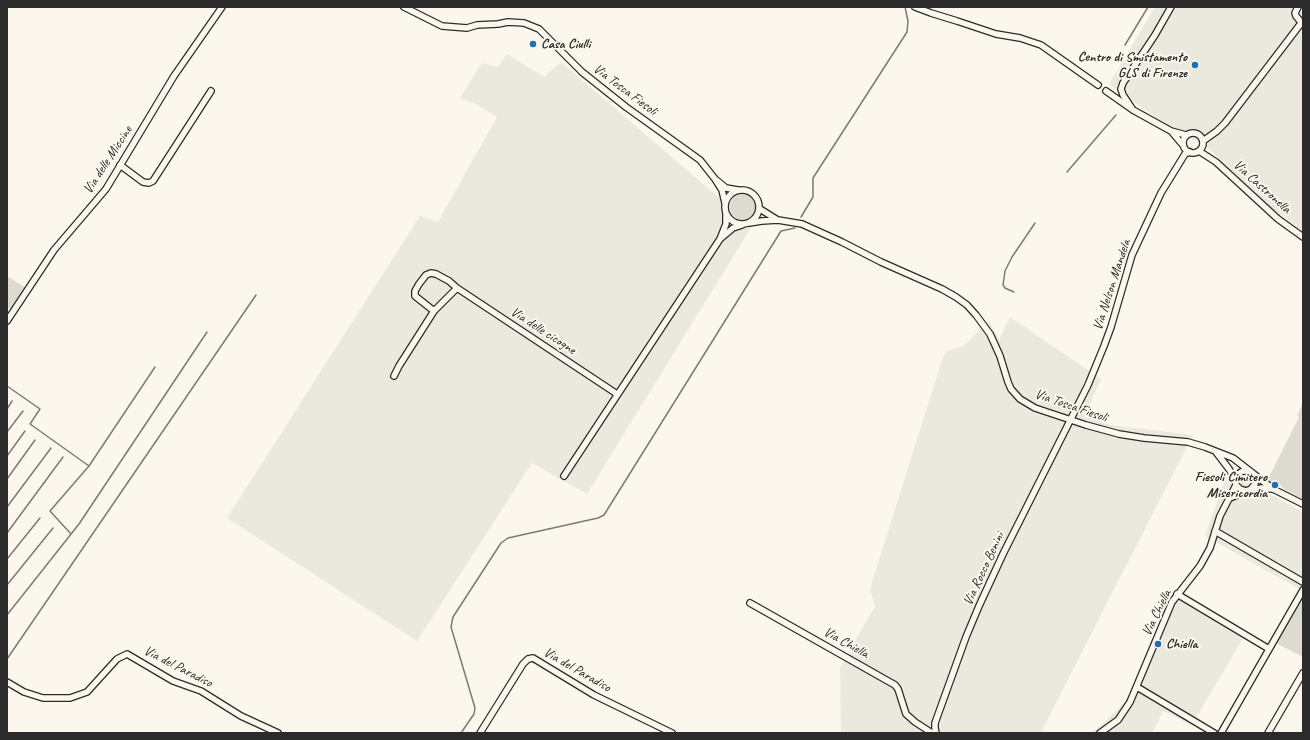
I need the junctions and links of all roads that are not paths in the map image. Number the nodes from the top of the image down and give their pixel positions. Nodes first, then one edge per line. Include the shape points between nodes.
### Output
1 (222, 7) edge
2 (404, 7) edge
3 (915, 7) edge
4 (1171, 7) edge
5 (1298, 7) edge
6 (1302, 23) edge
7 (1098, 85) dead end
8 (211, 91) dead end
9 (1106, 92) dead end
10 (1133, 110) junction
11 (1171, 131) junction
12 (1199, 134) junction
13 (1186, 135) junction
14 (1210, 135) junction
15 (1183, 146) junction
16 (1201, 146) junction
17 (1190, 152) junction
18 (1181, 159) junction
19 (120, 165) junction
20 (715, 180) junction
21 (738, 190) junction
22 (725, 204) junction
23 (760, 209) junction
24 (726, 214) junction
25 (778, 220) junction
26 (749, 223) junction
27 (742, 225) junction
28 (1303, 237) edge
29 (720, 240) junction
30 (457, 288) junction
31 (434, 311) junction
32 (7, 321) edge
33 (394, 376) dead end
34 (617, 394) junction
35 (1070, 420) junction
36 (1216, 452) junction
37 (1252, 473) junction
38 (564, 476) dead end
39 (1236, 483) junction
40 (1272, 489) junction
41 (1246, 491) junction
42 (1230, 498) junction
43 (1303, 504) edge
44 (1215, 532) junction
45 (1303, 582) edge
46 (1303, 590) edge
47 (1177, 594) junction
48 (750, 603) dead end
49 (1269, 648) junction
50 (1303, 673) edge
51 (7, 682) edge
52 (1137, 687) junction
53 (278, 733) edge
54 (480, 733) edge
55 (672, 733) edge
56 (932, 733) edge
57 (936, 733) edge
58 (1100, 733) edge
59 (1214, 733) edge
60 (1221, 733) edge
61 (1268, 733) edge

1 - 19 street, Via delle Miccine via 174,76
2 - 20 street, Via Tosca Fiesoli via 442,26 467,28 508,22 524,23 539,29 582,72 700,160
3 - 7 street via 996,34 1041,45
4 - 10 street via 1123,83 1123,95
5 - 6 street via 1295,13
6 - 14 street via 1225,123
8 - 19 street via 153,181 143,182
9 - 10 street
10 - 11 street
11 - 13 street
11 - 15 street
12 - 13 street via 1192,132
12 - 14 street
12 - 16 street
13 - 15 street
14 - 16 street
15 - 17 street
15 - 18 street, Via Nelson Mandela
16 - 17 street via 1195,153
16 - 28 street, Via Castronella via 1205,154
17 - 18 street, Via Nelson Mandela
18 - 35 street, Via Nelson Mandela via 1132,255 1111,327 1088,385
19 - 32 street, Via delle Miccine via 106,189 54,250
20 - 21 street, Via Tosca Fiesoli via 726,188
20 - 22 street, Via Tosca Fiesoli via 724,194
21 - 22 street via 730,194
21 - 23 street, Via Tosca Fiesoli via 745,190 754,195
22 - 24 street, Via Tosca Fiesoli
23 - 25 street, Via Tosca Fiesoli
23 - 26 street via 757,217
24 - 27 street via 731,220
24 - 29 street via 726,224
25 - 26 street, Via Tosca Fiesoli
25 - 35 street, Via Tosca Fiesoli via 802,224 956,297 967,305 990,334 1008,382 1016,395 1035,408
26 - 27 street, Via Tosca Fiesoli
27 - 29 street via 733,228
29 - 34 street
30 - 31 street
30 - 31 street, Via delle cicogne via 436,274 426,275 415,296
30 - 34 street, Via delle cicogne
31 - 33 street
34 - 38 street
35 - 36 street, Via Tosca Fiesoli via 1119,434 1188,442
35 - 57 street, Via Rocco Benini via 979,606 935,723
36 - 37 street, Via Tosca Fiesoli via 1233,458
36 - 39 street
37 - 39 street via 1248,471 1237,475
37 - 40 street, Via Tosca Fiesoli
37 - 41 street via 1255,484
39 - 41 street via 1240,489
39 - 42 street, Via Chiella
40 - 41 street, Via Tosca Fiesoli
40 - 43 street, Via Tosca Fiesoli
41 - 42 street
42 - 44 street, Via Chiella
44 - 45 street
44 - 47 street, Via Chiella via 1200,566
46 - 49 street
47 - 49 street
47 - 52 street, Via Chiella
48 - 56 street, Via Chiella via 895,685 906,714
49 - 60 street
50 - 61 street
51 - 53 street, Via del Paradiso via 24,692 42,698 70,698 86,692 117,659 127,654 173,681 201,691 241,716
52 - 58 street, Via Chiella via 1124,713
52 - 59 street
54 - 55 street, Via del Paradiso via 523,664 533,658 594,695

